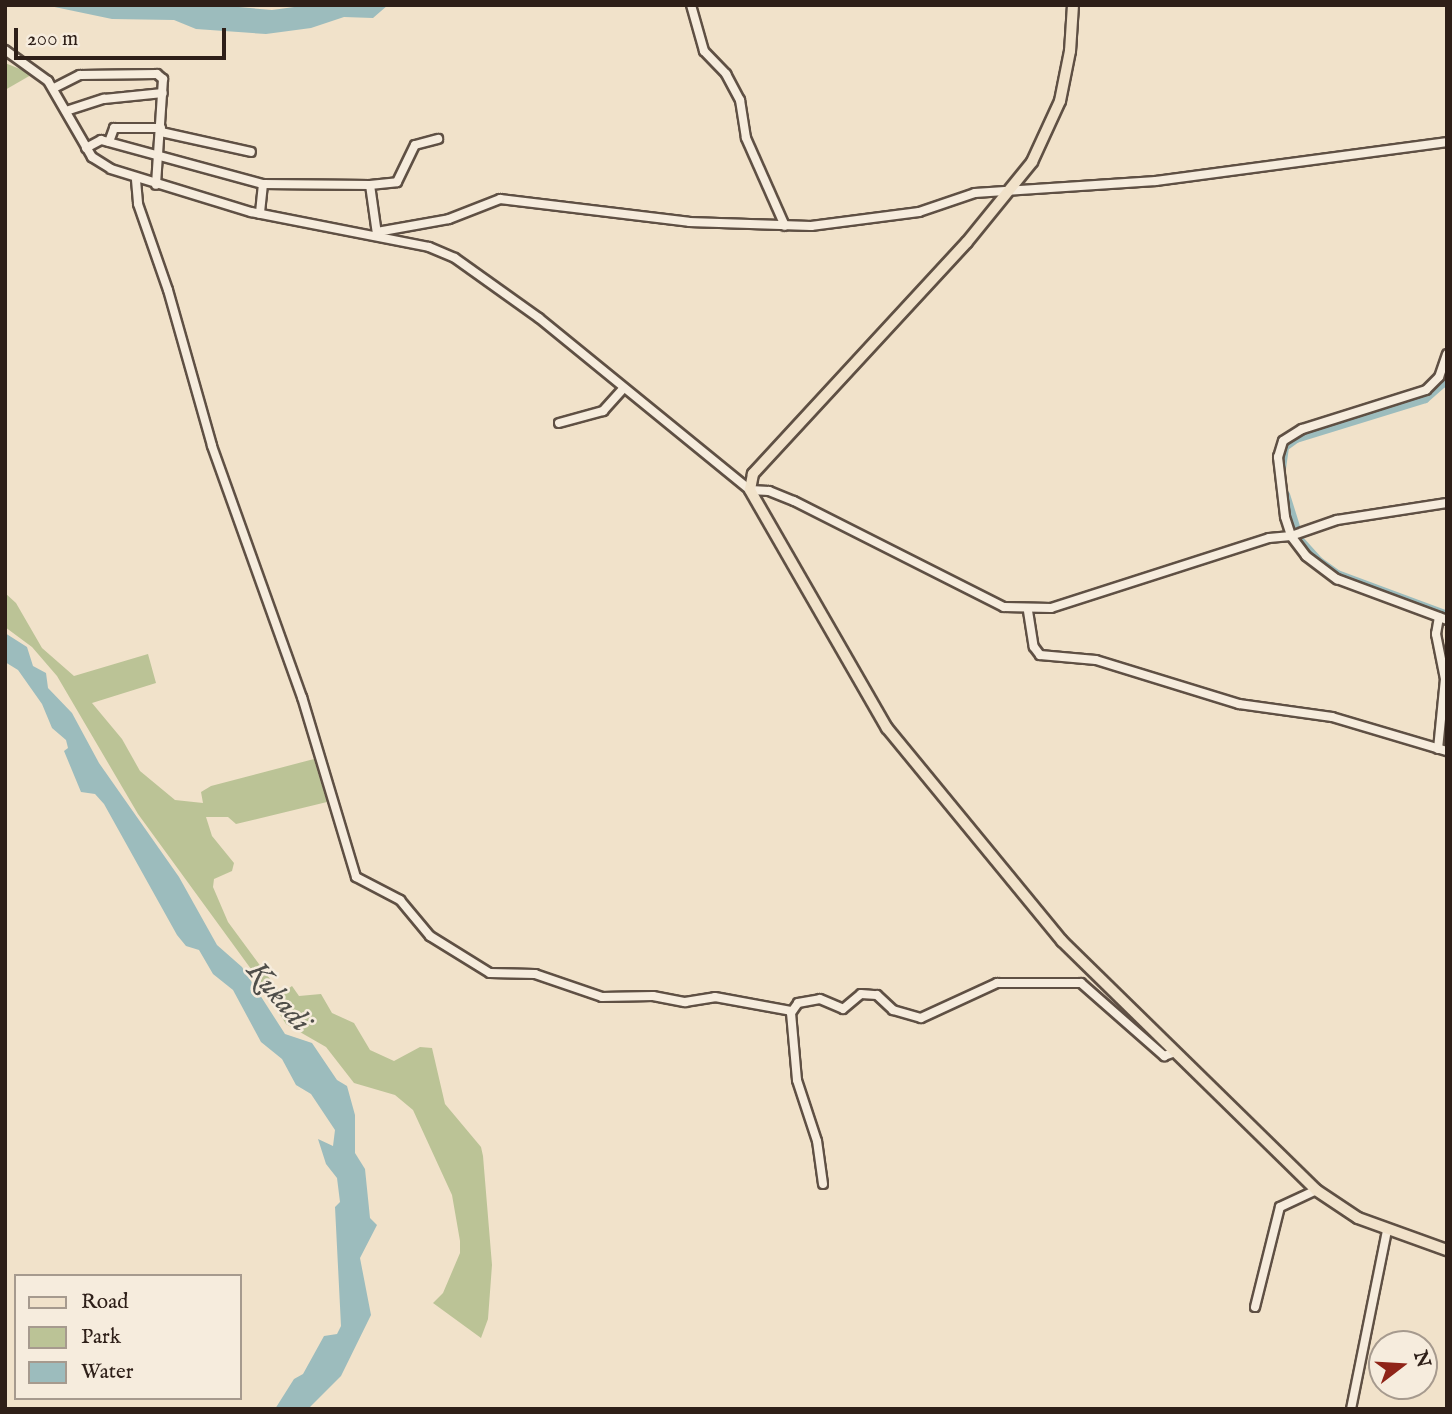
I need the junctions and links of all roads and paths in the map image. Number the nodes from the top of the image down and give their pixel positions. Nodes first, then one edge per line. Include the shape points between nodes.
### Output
1 (691, 5) edge
2 (1073, 5) edge
3 (5, 50) edge
4 (54, 88) junction
5 (163, 93) junction
6 (66, 111) junction
7 (161, 130) junction
8 (438, 139) dead end
9 (109, 142) junction
10 (1447, 142) edge
11 (86, 148) junction
12 (251, 152) dead end
13 (160, 155) junction
14 (136, 180) junction
15 (263, 184) junction
16 (156, 185) junction
17 (370, 185) junction
18 (1011, 191) junction
19 (260, 215) junction
20 (785, 226) junction
21 (377, 234) junction
22 (1447, 354) edge
23 (624, 388) junction
24 (559, 423) dead end
25 (750, 490) junction
26 (1447, 503) edge
27 (1296, 533) junction
28 (1028, 611) junction
29 (1443, 618) edge
30 (1442, 750) edge
31 (791, 1011) junction
32 (1174, 1052) junction
33 (823, 1184) dead end
34 (1316, 1190) junction
35 (1387, 1230) junction
36 (1447, 1250) edge
37 (1255, 1307) dead end
38 (1351, 1409) edge

1 - 20 street via 704,51 736,92 754,161
2 - 18 main road via 1060,100 1032,162
3 - 4 street
4 - 5 street via 79,75 157,74 163,79
4 - 6 street
5 - 6 street via 104,99
5 - 7 street
6 - 11 street
7 - 9 street via 114,128
7 - 12 street
7 - 13 street
8 - 17 street via 415,145 397,182
9 - 11 street via 101,140
9 - 13 street
10 - 18 street via 1156,181
11 - 14 street via 96,161
13 - 15 street
13 - 16 street
14 - 16 street
14 - 31 street via 138,204 168,290 212,446 302,697 356,877 400,900 430,936 484,971 534,974 603,997 653,996 685,1002 722,997 755,1008
15 - 17 street
15 - 19 street
16 - 19 street
17 - 21 street
18 - 20 street via 975,193 919,212
18 - 25 main road via 753,474
19 - 21 street
20 - 21 street via 689,222 500,200 449,219
21 - 23 street via 456,258
22 - 27 street via 1439,377 1426,390 1302,429 1283,441 1279,483
23 - 24 street via 603,411
23 - 25 street
25 - 28 street via 779,495 947,581 1004,607
25 - 32 main road via 887,728 1062,941
26 - 27 street via 1337,520
27 - 28 street via 1238,547 1063,605
27 - 29 street via 1306,556 1337,579
28 - 30 street via 1034,647 1040,655 1110,663 1239,704 1332,717
29 - 30 street via 1436,634 1445,679
31 - 32 street via 798,1003 820,999 843,1009 866,993 882,997 893,1010 921,1018 997,983 1082,983 1164,1056
31 - 33 street via 797,1080 817,1141
32 - 34 main road
34 - 35 main road via 1358,1219
34 - 37 street via 1280,1207
35 - 36 main road
35 - 38 street

